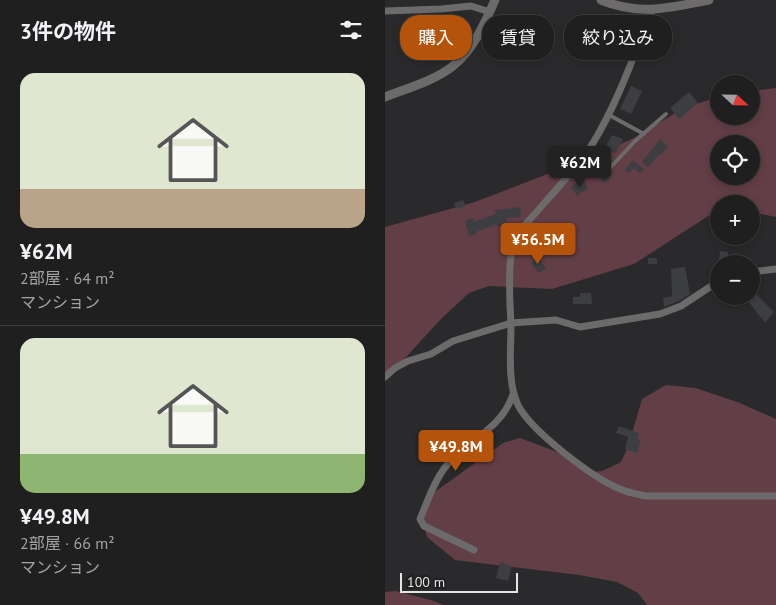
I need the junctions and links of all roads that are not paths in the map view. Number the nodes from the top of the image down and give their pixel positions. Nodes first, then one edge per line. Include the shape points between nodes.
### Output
1 (495, 0) edge
2 (601, 0) edge
3 (709, 0) edge
4 (666, 4) edge
5 (652, 10) junction
6 (385, 11) edge
7 (490, 12) junction
8 (385, 97) edge
9 (608, 114) junction
10 (666, 114) dead end
11 (644, 134) junction
12 (583, 157) junction
13 (776, 269) edge
14 (760, 271) edge
15 (710, 287) edge
16 (511, 323) junction
17 (385, 377) edge
18 (513, 393) junction
19 (776, 496) edge
20 (474, 550) dead end

1 - 7 street
2 - 5 street via 633,10
3 - 4 street
4 - 5 street
5 - 9 street
6 - 7 street via 471,6
7 - 8 street via 471,46 453,66 429,80
9 - 11 lane
9 - 12 street
10 - 11 lane
11 - 12 lane via 609,169
12 - 16 street via 538,208 515,242 509,282
13 - 14 street
15 - 16 street via 681,306 660,314 580,327 556,320
16 - 17 street via 453,341 431,354 408,361
16 - 18 street
18 - 19 street via 518,406 541,434 618,489 646,496
18 - 20 street via 511,403 501,417 453,458 433,487 420,519 424,526

